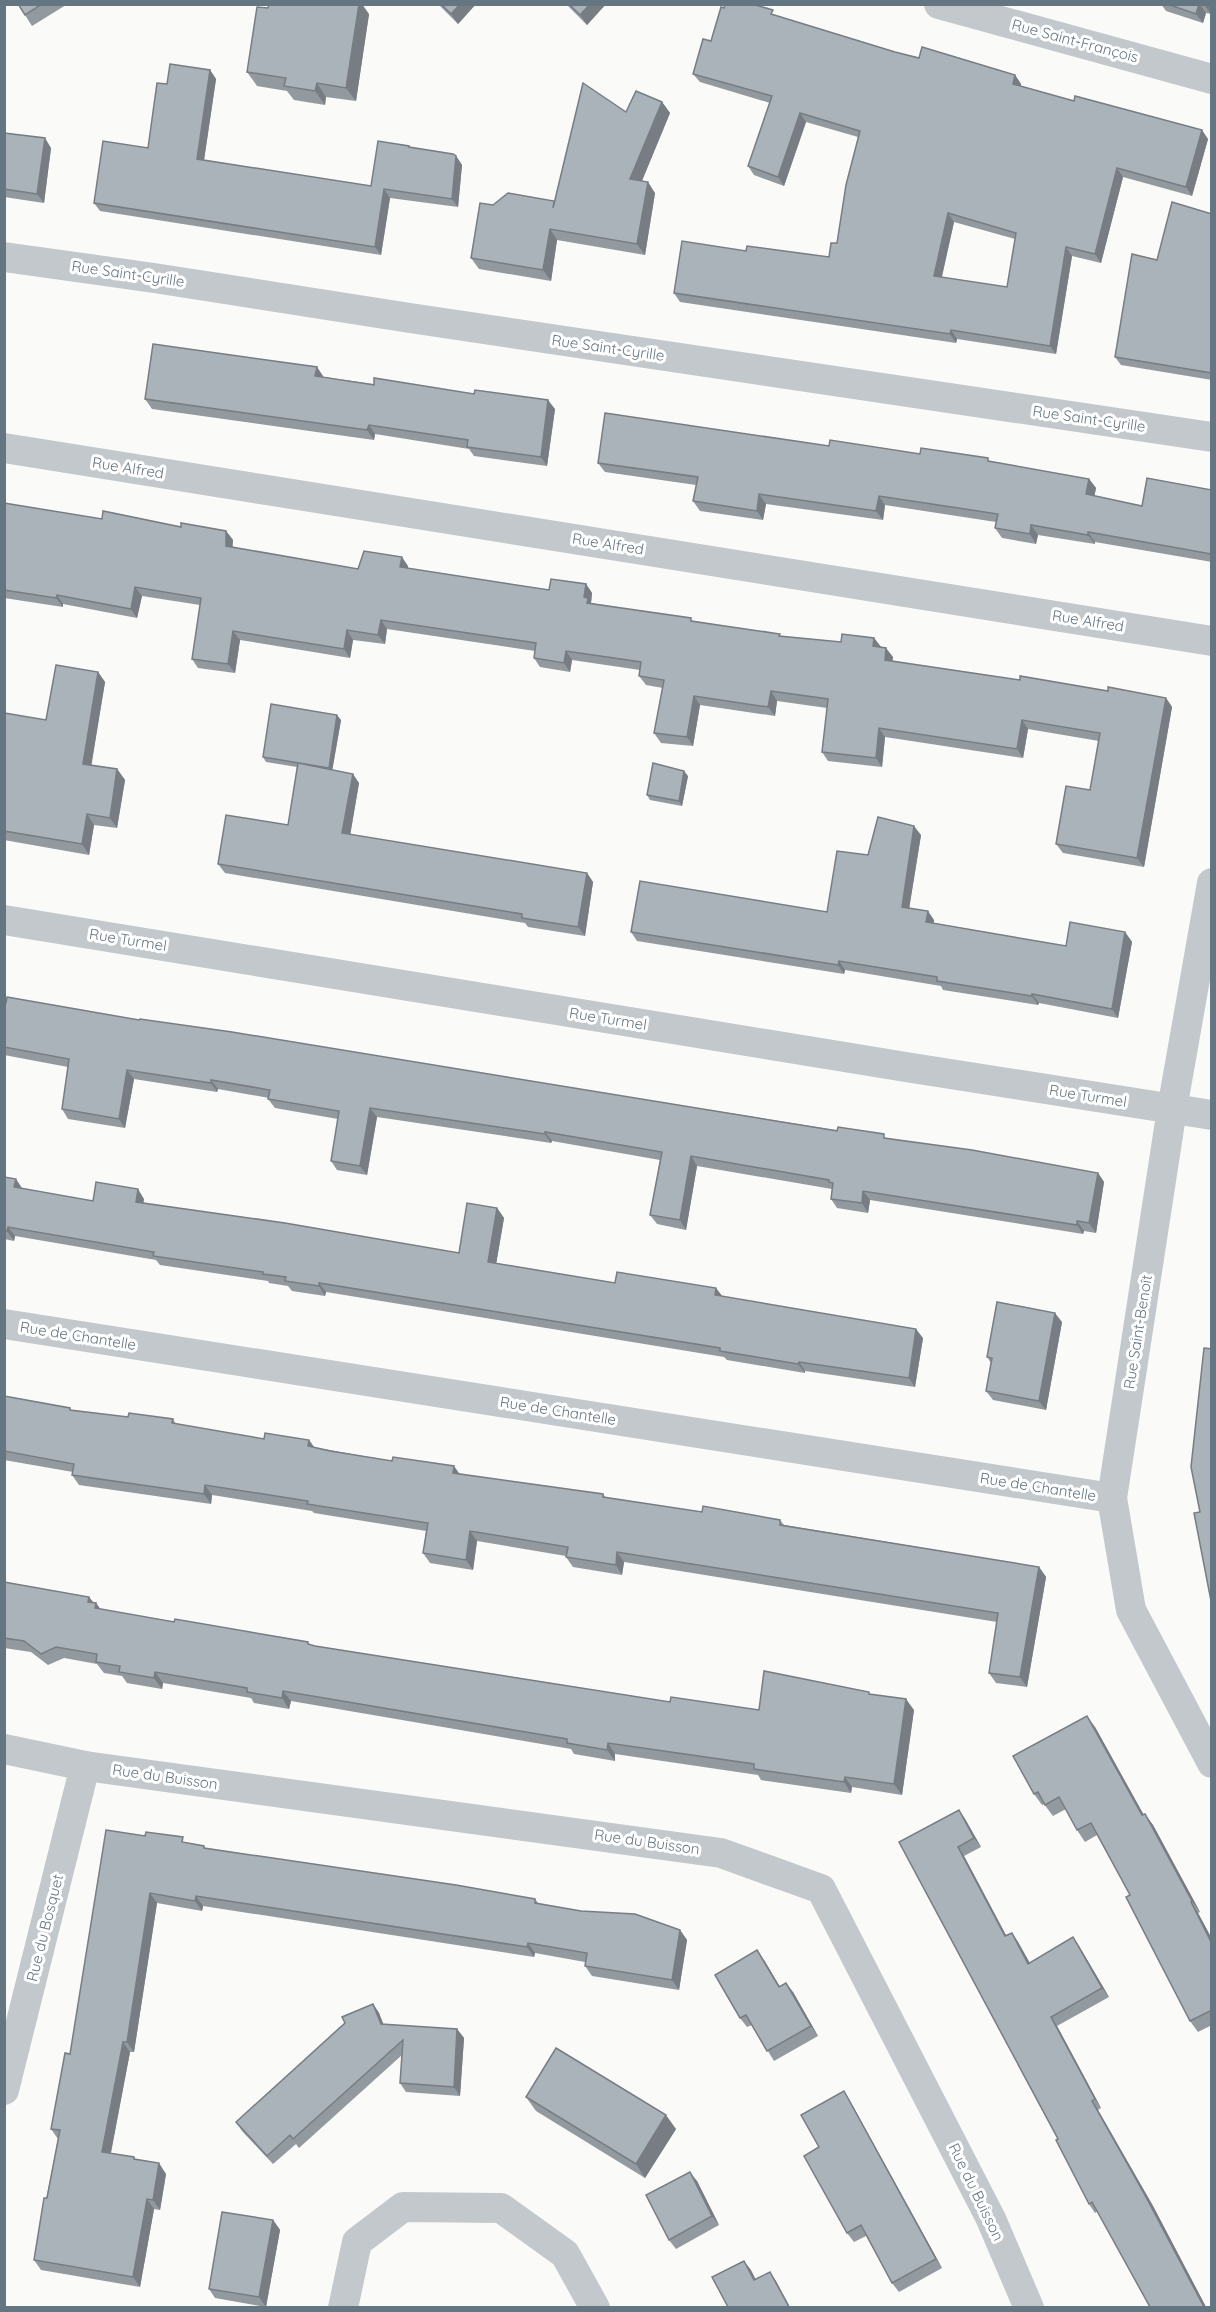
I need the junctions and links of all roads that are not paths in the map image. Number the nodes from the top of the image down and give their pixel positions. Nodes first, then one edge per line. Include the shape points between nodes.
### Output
1 (939, 4) edge
2 (1212, 79) edge
3 (4, 257) edge
4 (1212, 437) edge
5 (4, 448) edge
6 (1212, 640) edge
7 (1212, 883) edge
8 (4, 920) edge
9 (1172, 1109) junction
10 (1212, 1115) edge
11 (4, 1324) edge
12 (1112, 1498) junction
13 (4, 1749) edge
14 (1212, 1763) edge
15 (85, 1766) junction
16 (4, 2090) edge
17 (343, 2307) edge
18 (595, 2307) edge
19 (1029, 2307) edge

1 - 2 street, Rue Saint-François
3 - 4 street, Rue Saint-Cyrille
5 - 6 street, Rue Alfred
7 - 9 street, Rue Saint-Benoît
8 - 9 street, Rue Turmel
9 - 10 street, Rue Turmel
9 - 12 street, Rue Saint-Benoît
11 - 12 street, Rue de Chantelle
12 - 14 street, Rue Saint-Benoît via 1131,1610
13 - 15 street, Rue du Buisson
15 - 16 street, Rue du Bosquet
15 - 19 street, Rue du Buisson via 721,1852 821,1889 992,2219
17 - 18 street via 357,2242 403,2207 501,2208 565,2254

